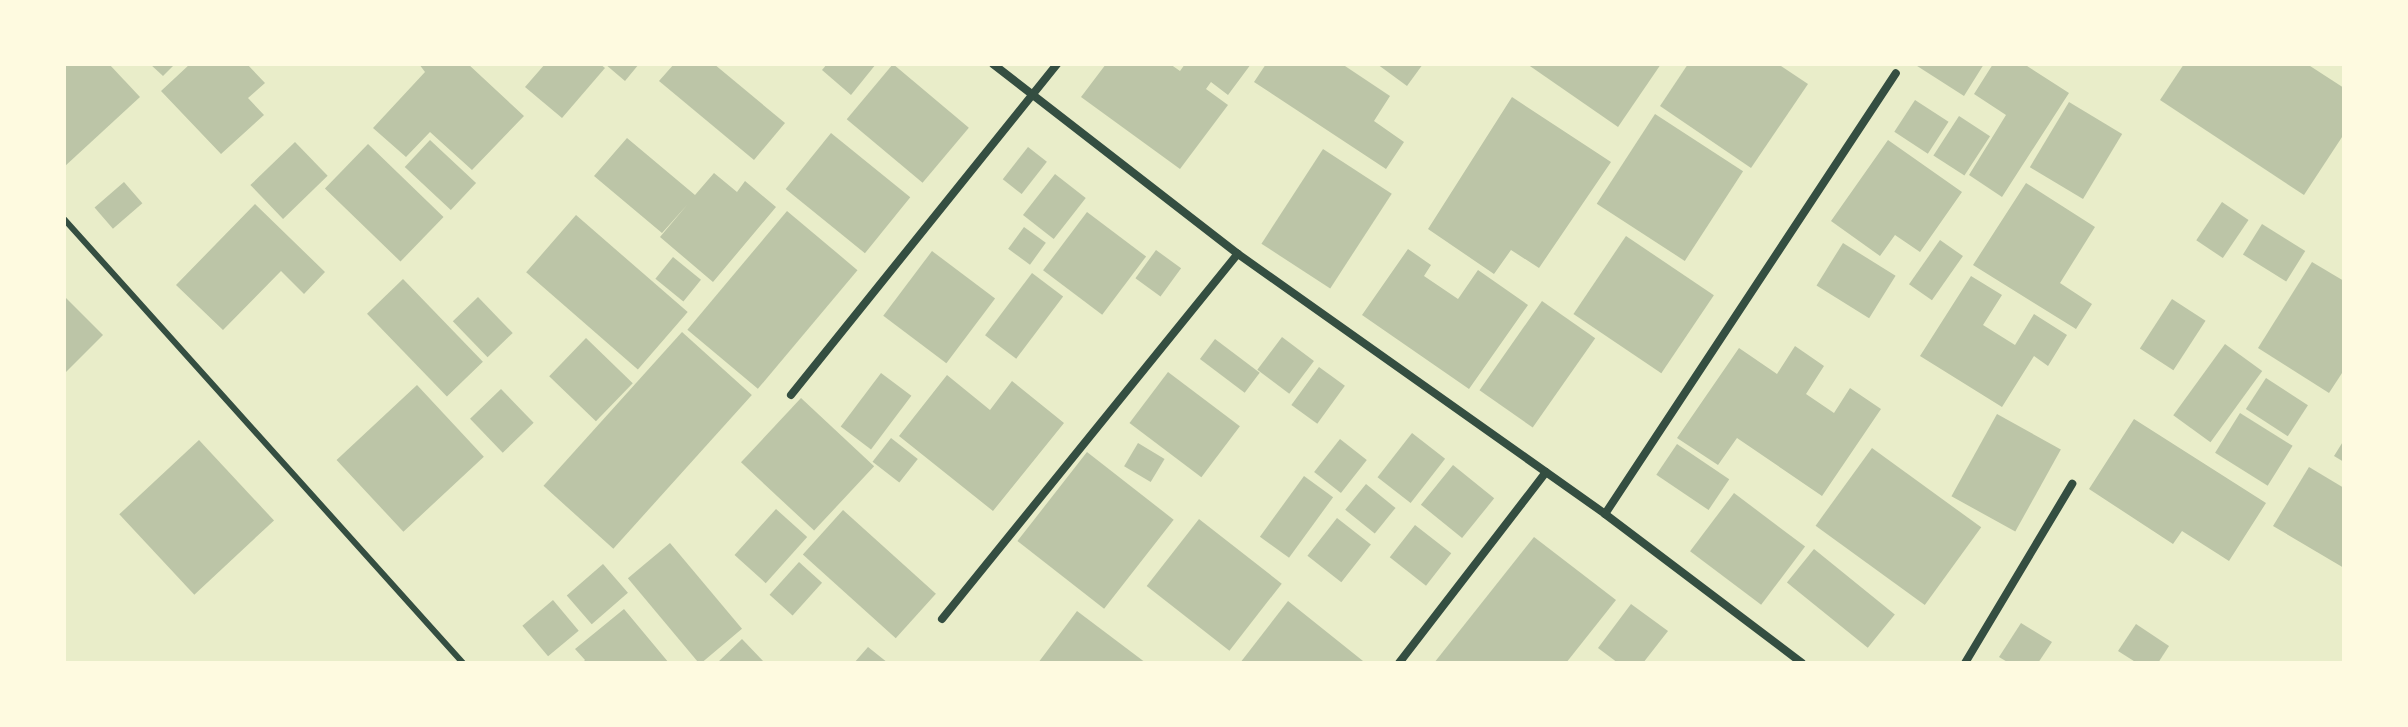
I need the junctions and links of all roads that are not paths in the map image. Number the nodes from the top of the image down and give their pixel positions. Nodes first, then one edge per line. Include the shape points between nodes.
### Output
1 (993, 64) edge
2 (1057, 64) edge
3 (1896, 73) dead end
4 (1033, 96) junction
5 (64, 219) edge
6 (1238, 254) junction
7 (791, 395) dead end
8 (1546, 472) junction
9 (2072, 484) dead end
10 (1605, 514) junction
11 (942, 619) dead end
12 (463, 663) edge
13 (1399, 663) edge
14 (1802, 663) edge
15 (1965, 663) edge

1 - 4 street
2 - 4 street
3 - 10 street
4 - 6 street
4 - 7 street
5 - 12 lane
6 - 8 street
6 - 11 street
8 - 10 street
8 - 13 street
9 - 15 street
10 - 14 street

